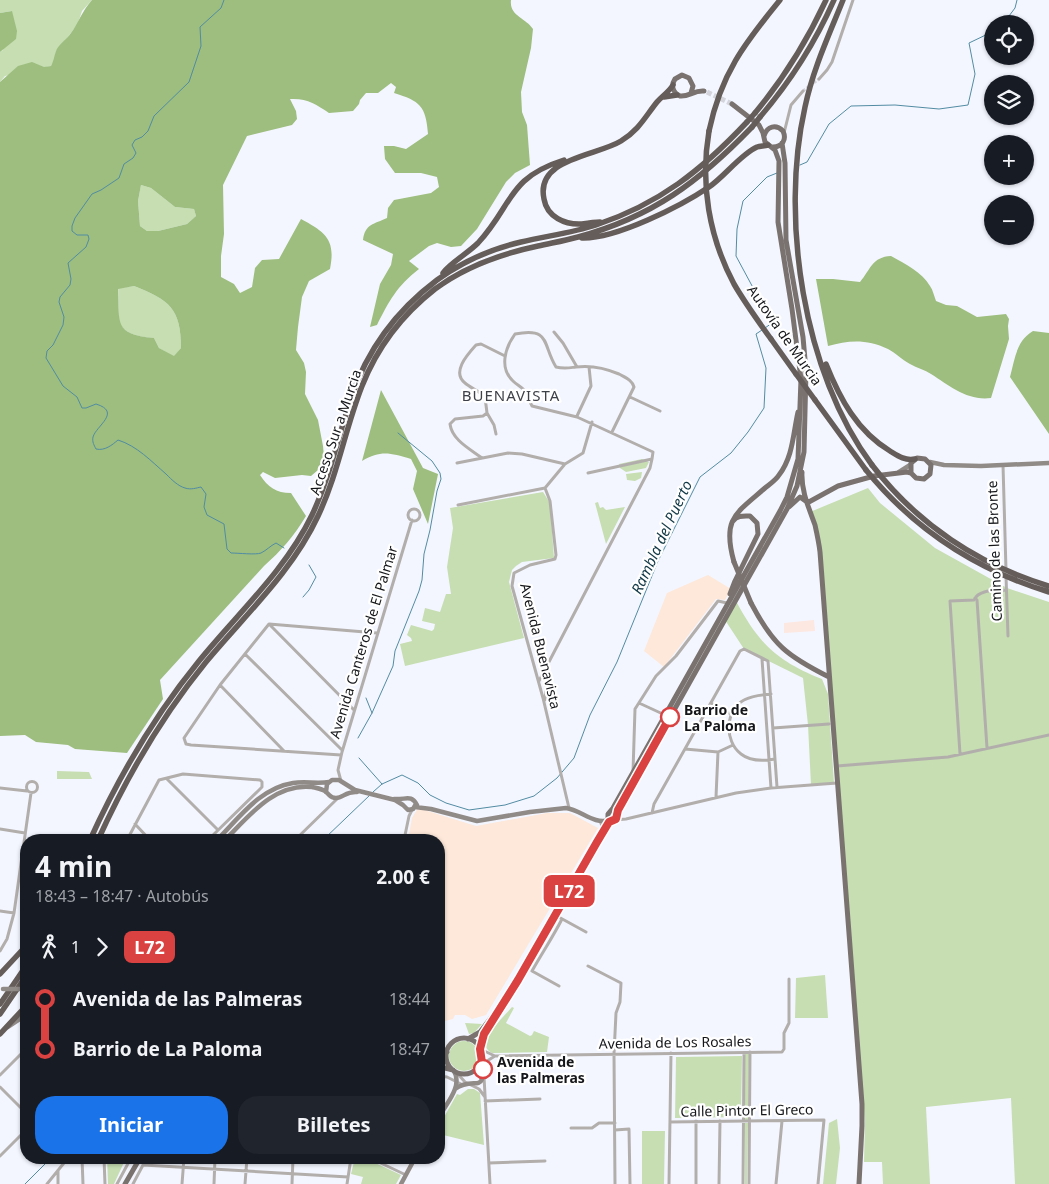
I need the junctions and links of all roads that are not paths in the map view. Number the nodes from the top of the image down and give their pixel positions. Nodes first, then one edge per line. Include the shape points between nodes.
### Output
1 (780, 0) edge
2 (826, 0) edge
3 (834, 0) edge
4 (843, 0) edge
5 (853, 0) edge
6 (819, 79) tunnel mouth
7 (693, 83) junction
8 (673, 85) junction
9 (803, 91) tunnel mouth
10 (691, 93) junction
11 (677, 94) junction
12 (662, 98) junction
13 (732, 104) tunnel mouth
14 (757, 115) junction
15 (787, 118) junction
16 (749, 124) junction
17 (759, 125) junction
18 (770, 127) junction
19 (777, 127) junction
20 (784, 133) junction
21 (764, 136) junction
22 (782, 143) junction
23 (770, 146) junction
24 (595, 152) junction
25 (782, 178) junction
26 (602, 222) junction
27 (577, 237) junction
28 (799, 261) junction
29 (440, 277) junction
30 (554, 332) dead end
31 (505, 356) junction
32 (577, 367) junction
33 (589, 367) junction
34 (630, 397) junction
35 (801, 398) junction
36 (660, 411) dead end
37 (487, 413) junction
38 (577, 416) junction
39 (592, 422) junction
40 (612, 432) junction
41 (496, 434) dead end
42 (804, 452) junction
43 (482, 458) junction
44 (652, 459) junction
45 (915, 459) junction
46 (930, 462) junction
47 (457, 463) dead end
48 (1049, 463) edge
49 (565, 464) junction
50 (910, 465) junction
51 (944, 465) junction
52 (1003, 465) junction
53 (932, 469) junction
54 (898, 472) junction
55 (588, 473) dead end
56 (911, 473) junction
57 (545, 488) junction
58 (807, 503) junction
59 (458, 505) dead end
60 (787, 510) junction
61 (412, 520) dead end
62 (730, 525) junction
63 (1049, 586) edge
64 (1006, 590) junction
65 (1049, 592) edge
66 (974, 598) junction
67 (727, 603) junction
68 (724, 611) junction
69 (269, 624) junction
70 (377, 632) junction
71 (1008, 636) dead end
72 (244, 654) junction
73 (762, 659) junction
74 (828, 664) junction
75 (814, 670) junction
76 (545, 671) junction
77 (829, 677) junction
78 (539, 680) junction
79 (220, 685) junction
80 (830, 689) junction
81 (771, 694) junction
82 (764, 695) junction
83 (544, 698) junction
84 (639, 703) junction
85 (711, 703) junction
86 (354, 710) junction
87 (673, 712) junction
88 (731, 714) junction
89 (665, 715) junction
90 (666, 723) junction
91 (829, 724) dead end
92 (773, 728) junction
93 (1049, 735) edge
94 (733, 745) junction
95 (987, 748) junction
96 (685, 749) junction
97 (284, 751) junction
98 (718, 752) junction
99 (342, 753) junction
100 (960, 754) junction
101 (775, 759) junction
102 (768, 760) junction
103 (837, 766) junction
104 (338, 770) junction
105 (633, 773) junction
106 (166, 778) junction
107 (330, 781) junction
108 (342, 782) junction
109 (838, 782) junction
110 (777, 787) junction
111 (0, 788) edge
112 (771, 788) junction
113 (359, 792) junction
114 (328, 794) junction
115 (344, 794) junction
116 (716, 797) junction
117 (338, 798) junction
118 (390, 799) junction
119 (406, 799) junction
120 (403, 805) junction
121 (327, 807) junction
122 (412, 808) junction
123 (569, 808) junction
124 (652, 812) junction
125 (609, 819) junction
126 (135, 824) junction
127 (0, 829) edge
128 (218, 830) junction
129 (25, 833) joint
130 (93, 834) edge
131 (101, 834) edge
132 (130, 834) edge
133 (144, 834) edge
134 (214, 834) edge
135 (222, 834) edge
136 (230, 834) edge
137 (300, 834) edge
138 (405, 834) edge
139 (602, 835) junction
140 (20, 869) edge
141 (0, 911) edge
142 (14, 913) junction
143 (555, 915) junction
144 (562, 919) junction
145 (586, 932) dead end
146 (0, 951) edge
147 (20, 952) edge
148 (588, 966) dead end
149 (0, 974) edge
150 (20, 975) edge
151 (789, 979) dead end
152 (20, 985) edge
153 (560, 986) dead end
154 (1, 989) edge
155 (20, 989) edge
156 (0, 1004) edge
157 (501, 1007) junction
158 (20, 1012) edge
159 (0, 1014) edge
160 (20, 1019) edge
161 (2, 1032) edge
162 (468, 1039) junction
163 (480, 1049) junction
164 (448, 1050) junction
165 (445, 1052) edge
166 (744, 1052) junction
167 (750, 1052) junction
168 (670, 1053) junction
169 (445, 1054) edge
170 (614, 1054) junction
171 (20, 1055) edge
172 (482, 1056) junction
173 (495, 1056) junction
174 (445, 1068) edge
175 (483, 1068) junction
176 (0, 1069) edge
177 (5, 1070) junction
178 (455, 1071) junction
179 (0, 1075) edge
180 (484, 1076) junction
181 (445, 1077) edge
182 (457, 1083) junction
183 (471, 1084) junction
184 (463, 1085) junction
185 (0, 1087) edge
186 (455, 1089) junction
187 (485, 1099) junction
188 (540, 1099) dead end
189 (445, 1106) edge
190 (20, 1107) edge
191 (782, 1120) junction
192 (696, 1121) junction
193 (720, 1121) junction
194 (743, 1121) junction
195 (750, 1121) junction
196 (670, 1122) junction
197 (615, 1123) junction
198 (571, 1128) dead end
199 (615, 1130) junction
200 (20, 1136) edge
201 (0, 1156) edge
202 (545, 1161) dead end
203 (489, 1163) junction
204 (63, 1164) edge
205 (82, 1164) edge
206 (104, 1164) edge
207 (128, 1164) edge
208 (137, 1164) edge
209 (183, 1164) edge
210 (214, 1164) edge
211 (247, 1164) edge
212 (293, 1164) edge
213 (351, 1164) edge
214 (383, 1164) edge
215 (412, 1164) edge
216 (143, 1165) joint
217 (183, 1168) junction
218 (214, 1169) junction
219 (58, 1170) junction
220 (246, 1172) junction
221 (292, 1174) junction
222 (406, 1175) junction
223 (348, 1177) junction
224 (46, 1184) edge
225 (58, 1184) edge
226 (83, 1184) edge
227 (105, 1184) edge
228 (117, 1184) edge
229 (125, 1184) edge
230 (133, 1184) edge
231 (182, 1184) edge
232 (214, 1184) edge
233 (245, 1184) edge
234 (292, 1184) edge
235 (347, 1184) edge
236 (401, 1184) edge
237 (490, 1184) edge
238 (615, 1184) edge
239 (630, 1184) edge
240 (669, 1184) edge
241 (696, 1184) edge
242 (719, 1184) edge
243 (743, 1184) edge
244 (749, 1184) edge
245 (776, 1184) edge
246 (818, 1184) edge
247 (858, 1184) edge

1 - 65 highway, Autovía de Murcia, bridge via 750,36 733,63 719,94 709,131 705,181 709,214 724,264 736,287 796,374 866,470 899,506 951,547 994,571
2 - 14 highway, Acceso Sur a Murcia via 797,56
3 - 14 highway, Acceso Sur a Murcia via 798,67
4 - 28 highway, Autovía de Murcia via 813,74 799,138 795,192
5 - 6 street via 832,62
7 - 8 main road via 682,75 675,78
7 - 10 main road
7 - 10 main road via 706,91
8 - 11 main road
8 - 12 highway
9 - 15 street via 794,100
10 - 11 main road via 683,97
11 - 12 highway
12 - 24 highway via 635,131 614,145
13 - 17 main road
14 - 16 highway, Acceso Sur a Murcia, bridge
15 - 19 street
15 - 20 street
16 - 26 highway, Acceso Sur a Murcia via 704,166 681,182 643,206
16 - 27 highway, Acceso Sur a Murcia via 704,174 670,198 633,218
17 - 18 main road
17 - 21 main road
18 - 19 main road
18 - 21 main road
19 - 20 main road
20 - 22 main road
21 - 23 main road
22 - 23 main road
22 - 25 main road via 785,163
23 - 25 main road via 778,155
23 - 27 highway via 755,148 710,186 665,212 617,231
24 - 26 highway via 555,168 546,179 543,197 547,208 560,220 576,224
24 - 29 highway via 547,165 524,180 478,242
25 - 35 main road via 778,222 797,344
25 - 42 main road via 786,240 806,371
26 - 29 highway, Acceso Sur a Murcia via 495,250
27 - 131 highway, Acceso Sur a Murcia via 510,252 475,265 433,291 397,326 378,353 362,386 330,489 306,539 279,578 172,708 135,765
28 - 45 highway via 816,337 843,403 880,445 902,458
28 - 63 highway, Autovía de Murcia, bridge via 808,314 826,375 847,424 872,465 909,507 954,542 996,566
29 - 130 highway, Acceso Sur a Murcia via 403,309 376,344 358,380 324,487 300,536 273,575 200,659 158,717 120,780
30 - 32 street
31 - 32 street via 515,334 535,333 545,340 556,367 565,370
31 - 37 street via 481,344 476,345 460,367 463,382 485,397
31 - 38 street via 506,371 511,380 526,392 532,406
32 - 33 street
33 - 34 street via 597,366 630,380 634,387
33 - 38 street via 591,386
34 - 36 street
34 - 40 street
35 - 62 main road via 788,461 779,476 743,507
35 - 68 main road via 798,459 787,497
37 - 41 street
37 - 43 street via 454,419 450,424 450,429 462,444
38 - 39 street
39 - 40 street
39 - 49 street via 583,453
40 - 44 street via 652,452
42 - 58 main road via 802,482
42 - 60 main road
43 - 47 street
43 - 49 street via 522,454
44 - 55 street
44 - 76 street
45 - 46 main road via 923,458
45 - 50 main road
46 - 51 street
46 - 53 main road
48 - 52 street
49 - 57 street
50 - 54 street
50 - 56 main road
51 - 52 street
51 - 53 street
52 - 64 street, Camino de las Bronte
53 - 56 main road via 924,479
54 - 56 main road
54 - 58 main road via 838,486
57 - 59 street
57 - 78 street, Avenida Buenavista via 550,501 556,555 553,560 530,565 514,573 512,586
58 - 60 main road via 802,497 798,498
58 - 74 main road via 820,552
60 - 87 main road
61 - 70 street, Avenida Canteros de El Palmar
62 - 67 main road via 735,518 750,516 757,523 758,534
62 - 75 main road, bridge via 734,562 751,603 772,639 784,651
64 - 66 street via 980,593
64 - 71 street, Camino de las Bronte
66 - 95 street via 977,600
66 - 100 street via 950,601
67 - 68 main road
67 - 84 street via 718,601 676,656 656,676
68 - 89 main road
69 - 70 street
69 - 72 street
69 - 86 street
70 - 86 street, Avenida Canteros de El Palmar
72 - 79 street
72 - 99 street
73 - 81 street via 768,660
73 - 82 street
73 - 85 street via 740,651
74 - 75 main road via 821,670
74 - 77 main road
75 - 77 main road
75 - 80 main road
76 - 78 street
76 - 83 street via 544,701
77 - 80 main road
78 - 83 street, Avenida Buenavista
79 - 97 street
79 - 97 street via 184,738 186,744
80 - 103 main road
81 - 82 street
81 - 92 street
82 - 88 street via 742,700
82 - 102 street
83 - 123 street, Avenida Buenavista
84 - 89 street
84 - 105 street via 635,709
85 - 88 street
85 - 96 street
86 - 99 street, Avenida Canteros de El Palmar
87 - 89 main road
87 - 90 main road
88 - 94 street via 729,725
89 - 90 main road
89 - 105 main road
90 - 125 main road
91 - 92 street
92 - 101 street
93 - 95 street
94 - 98 street
94 - 102 street via 741,754 756,761
95 - 100 street
96 - 98 street
96 - 124 street
97 - 99 street
98 - 116 street
99 - 104 street, Avenida Canteros de El Palmar
100 - 103 street
101 - 102 street
101 - 110 street
102 - 112 street
103 - 109 main road
104 - 107 street, Avenida Canteros de El Palmar
104 - 108 street, Avenida Canteros de El Palmar
105 - 125 main road
106 - 126 street via 159,780
106 - 128 street
106 - 128 street via 183,774 260,780 263,784 258,791
107 - 108 street
107 - 114 street via 326,788
107 - 135 street via 294,783 271,790
108 - 113 street
108 - 115 street
109 - 110 street
109 - 247 main road via 862,1110
110 - 112 street
111 - 129 street via 29,792
112 - 116 street
113 - 115 street
113 - 118 street
114 - 117 street
114 - 121 street
114 - 136 street via 317,788 305,787 279,793 262,803
115 - 117 street
116 - 124 street
117 - 121 street
118 - 119 street
118 - 120 street
119 - 120 street
119 - 122 street via 412,798
120 - 122 street
121 - 137 street
122 - 123 street via 424,808 477,822
122 - 138 street
123 - 125 street
124 - 125 street via 626,819
125 - 139 main road
125 - 139 street via 602,827
126 - 132 street
126 - 133 street
127 - 129 street
128 - 134 street
139 - 143 main road
140 - 142 street
141 - 142 street
142 - 146 street via 7,940
143 - 144 street
143 - 157 main road
144 - 145 street
144 - 153 street via 532,971
147 - 149 highway
148 - 170 street via 621,983
150 - 156 highway
151 - 167 street, Avenida de Los Rosales via 789,1022 784,1033 784,1049 782,1052
152 - 159 highway
154 - 155 street, bridge
157 - 162 main road via 478,1034
157 - 163 main road via 484,1034
158 - 161 highway
160 - 161 street
162 - 163 main road
162 - 164 main road via 458,1038
163 - 172 main road
163 - 173 street, Avenida de Los Rosales
164 - 165 street
164 - 169 main road
164 - 178 main road via 448,1062
166 - 167 street, Avenida de Los Rosales
166 - 168 street, Avenida de Los Rosales
166 - 194 street
167 - 195 street
168 - 170 street, Avenida de Los Rosales
168 - 196 street
170 - 173 street, Avenida de Los Rosales
170 - 197 street
171 - 177 street
172 - 175 street
172 - 178 main road via 474,1071 465,1074
173 - 175 street
174 - 178 main road
175 - 180 street
176 - 177 street
177 - 179 street
178 - 182 street
178 - 183 street via 463,1081
180 - 183 street via 479,1083
180 - 187 street
181 - 182 street
182 - 184 street
182 - 186 street
183 - 184 street
183 - 187 street
184 - 186 street
185 - 190 street
186 - 189 street
187 - 188 street
187 - 203 street
191 - 195 street, Calle Pintor El Greco
191 - 245 street
191 - 246 street, Calle Pintor El Greco via 824,1120
192 - 193 street, Calle Pintor El Greco
192 - 196 street, Calle Pintor El Greco
192 - 241 street
193 - 194 street, Calle Pintor El Greco
193 - 242 street
194 - 195 street, Calle Pintor El Greco
194 - 243 street
195 - 244 street
196 - 240 street
197 - 198 street
197 - 199 street
199 - 238 street
199 - 239 street via 629,1129
200 - 201 street
202 - 203 street
203 - 237 street
204 - 219 street
205 - 226 street
206 - 227 street
207 - 228 street
208 - 229 main road
209 - 217 street
210 - 218 street
211 - 220 street
212 - 221 street
213 - 223 street
214 - 222 street
215 - 222 street
216 - 217 street
216 - 230 street
217 - 218 street
217 - 231 street
218 - 220 street
218 - 232 street
219 - 224 street
219 - 225 street
220 - 221 street
220 - 233 street
221 - 223 street
221 - 234 street
222 - 236 street
223 - 235 street

